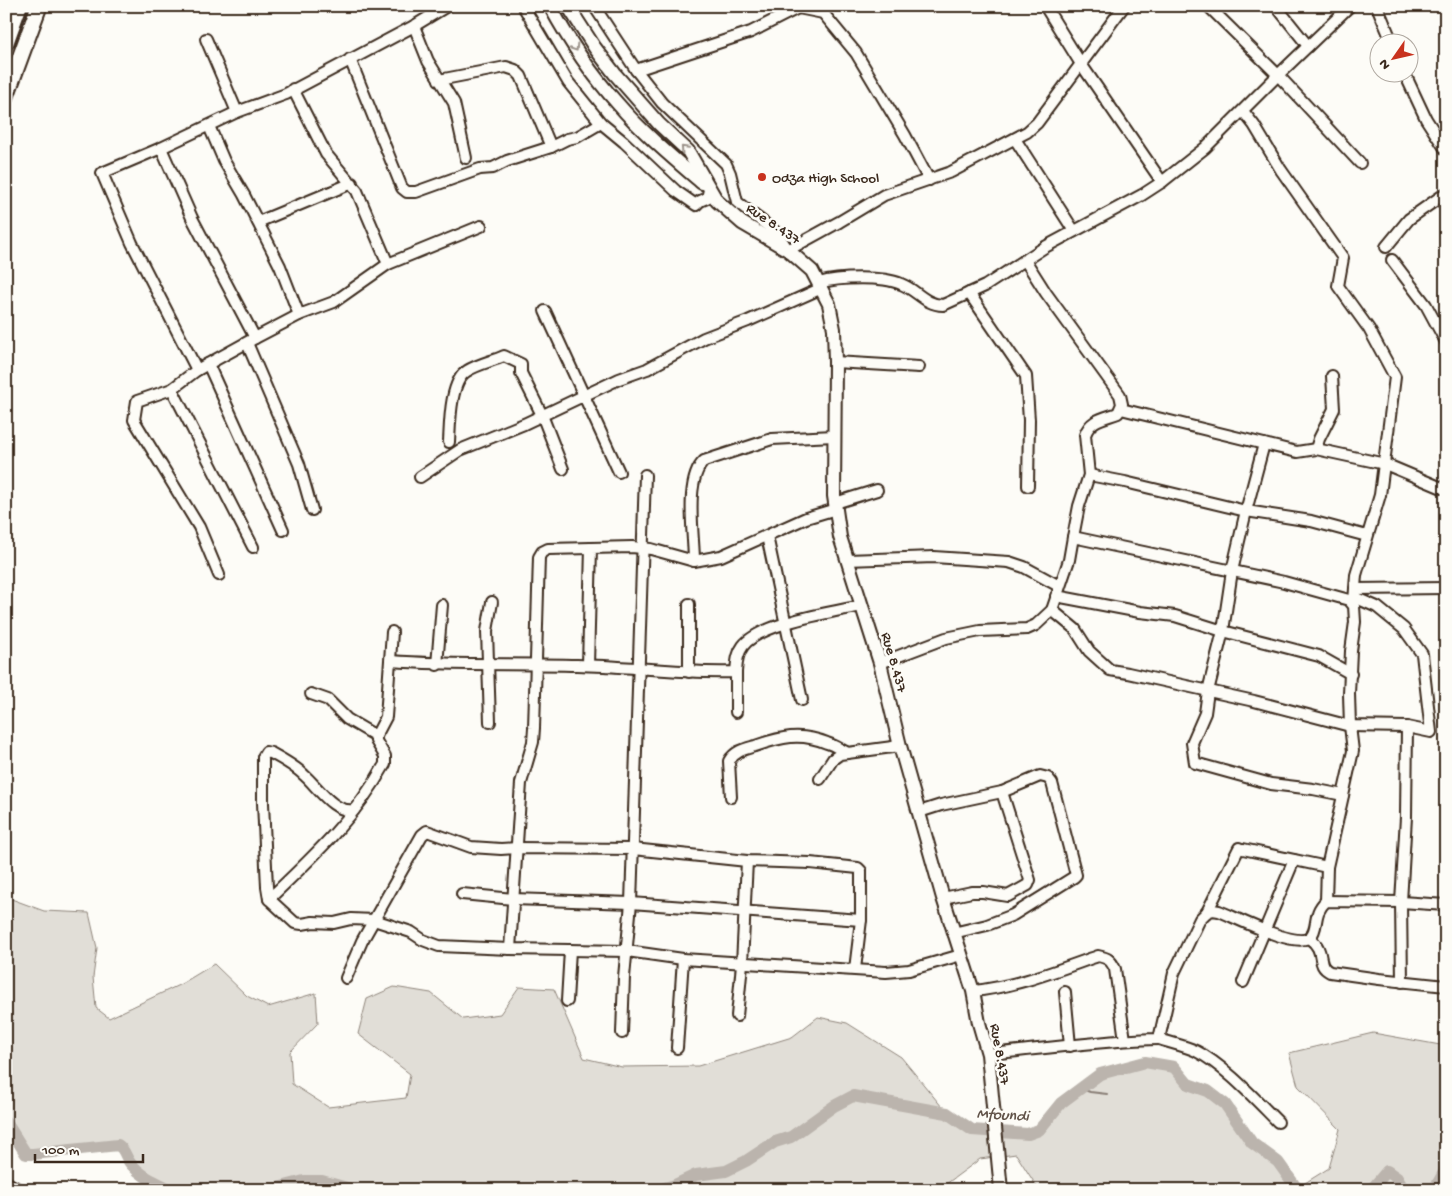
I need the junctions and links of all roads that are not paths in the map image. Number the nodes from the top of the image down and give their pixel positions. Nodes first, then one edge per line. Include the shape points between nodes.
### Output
1 (18, 6) edge
2 (39, 6) edge
3 (44, 6) edge
4 (447, 6) edge
5 (523, 6) edge
6 (550, 6) edge
7 (568, 6) edge
8 (594, 6) edge
9 (1045, 6) edge
10 (1124, 6) edge
11 (1208, 6) edge
12 (1276, 6) edge
13 (1350, 6) edge
14 (1377, 6) edge
15 (414, 26) junction
16 (1388, 32) edge
17 (206, 39) dead end
18 (6, 42) edge
19 (1308, 46) junction
20 (22, 48) junction
21 (350, 59) junction
22 (1081, 64) junction
23 (636, 70) junction
24 (1278, 75) junction
25 (439, 80) junction
26 (1409, 82) edge
27 (293, 89) junction
28 (6, 96) edge
29 (1243, 111) junction
30 (237, 112) junction
31 (601, 123) junction
32 (209, 126) junction
33 (1015, 139) junction
34 (551, 147) junction
35 (161, 148) junction
36 (1446, 150) edge
37 (466, 158) dead end
38 (1360, 163) dead end
39 (929, 180) junction
40 (1162, 182) junction
41 (352, 183) junction
42 (709, 190) junction
43 (1446, 193) edge
44 (258, 222) junction
45 (481, 226) dead end
46 (1074, 231) junction
47 (1386, 247) dead end
48 (788, 250) junction
49 (1025, 260) junction
50 (1392, 260) dead end
51 (388, 264) junction
52 (820, 286) junction
53 (969, 293) junction
54 (545, 310) dead end
55 (299, 315) junction
56 (251, 340) junction
57 (1446, 342) edge
58 (835, 362) junction
59 (208, 364) junction
60 (919, 367) dead end
61 (196, 370) junction
62 (1332, 376) dead end
63 (172, 389) junction
64 (583, 396) junction
65 (1121, 408) junction
66 (542, 415) junction
67 (834, 436) junction
68 (449, 442) dead end
69 (1264, 444) junction
70 (1316, 449) junction
71 (1384, 464) junction
72 (562, 469) dead end
73 (619, 472) dead end
74 (645, 475) dead end
75 (1089, 475) junction
76 (420, 477) dead end
77 (1028, 486) dead end
78 (1446, 487) edge
79 (878, 490) dead end
80 (836, 506) junction
81 (312, 510) dead end
82 (1246, 511) junction
83 (283, 530) dead end
84 (767, 536) junction
85 (1367, 536) junction
86 (1073, 537) junction
87 (253, 547) dead end
88 (591, 548) junction
89 (641, 548) junction
90 (847, 560) junction
91 (694, 561) junction
92 (1232, 570) junction
93 (219, 575) dead end
94 (1446, 588) edge
95 (1058, 590) junction
96 (1354, 597) junction
97 (492, 602) dead end
98 (690, 604) dead end
99 (442, 605) dead end
100 (861, 606) junction
101 (1052, 610) junction
102 (786, 623) junction
103 (1222, 631) junction
104 (392, 632) dead end
105 (391, 661) junction
106 (880, 663) junction
107 (488, 664) junction
108 (536, 664) junction
109 (437, 665) junction
110 (588, 665) junction
111 (638, 669) junction
112 (689, 672) junction
113 (736, 672) junction
114 (1351, 674) junction
115 (1208, 691) junction
116 (311, 694) dead end
117 (802, 700) dead end
118 (736, 712) dead end
119 (490, 722) dead end
120 (1350, 726) junction
121 (1406, 728) junction
122 (376, 736) junction
123 (900, 746) junction
124 (848, 753) junction
125 (820, 779) dead end
126 (1002, 792) junction
127 (1343, 795) junction
128 (731, 797) dead end
129 (354, 810) junction
130 (919, 812) junction
131 (516, 848) junction
132 (633, 849) junction
133 (1294, 860) junction
134 (747, 861) junction
135 (1327, 867) junction
136 (462, 894) dead end
137 (943, 898) junction
138 (512, 899) junction
139 (270, 900) junction
140 (1326, 902) junction
141 (1401, 902) junction
142 (631, 903) junction
143 (1446, 905) edge
144 (745, 911) junction
145 (1207, 912) junction
146 (374, 920) junction
147 (861, 920) junction
148 (1265, 931) junction
149 (953, 933) junction
150 (1309, 938) junction
151 (510, 950) junction
152 (570, 950) junction
153 (627, 951) junction
154 (961, 955) junction
155 (683, 959) junction
156 (742, 964) junction
157 (855, 969) junction
158 (346, 978) dead end
159 (1243, 982) dead end
160 (1402, 982) junction
161 (1446, 986) edge
162 (973, 991) junction
163 (1065, 992) dead end
164 (567, 1001) dead end
165 (736, 1016) dead end
166 (622, 1033) dead end
167 (1125, 1040) junction
168 (1159, 1040) junction
169 (1070, 1046) junction
170 (677, 1048) dead end
171 (988, 1054) junction
172 (1278, 1122) dead end
173 (6, 1182) edge
174 (20, 1190) edge
175 (1001, 1190) edge

1 - 18 highway
2 - 20 highway
3 - 20 highway
4 - 15 street
5 - 31 street via 568,82
6 -> 42 main road, Rue 8.437 via 588,67 619,106
42 -> 7 main road, Rue 8.437 via 688,151 615,74
8 - 23 street
9 - 22 street
10 - 22 street
11 - 24 street
12 - 19 street
13 - 19 street
14 - 16 street
15 - 21 street
15 - 25 street
17 - 30 street
19 - 24 street
20 - 28 highway
21 - 27 street
21 - 34 street via 402,188 407,192 432,187 480,169 493,168
22 - 33 street via 1037,123
22 - 40 street
23 - 39 street via 751,32 798,8 823,13 856,53
23 - 48 street via 662,103 726,164 737,202 778,233
24 - 29 street
24 - 38 street
25 - 34 street via 506,68 515,70 521,76
25 - 37 street via 454,103
26 - 36 street via 1426,119
27 - 30 street
27 - 41 street via 326,154
29 - 40 street via 1205,148
29 - 71 street via 1343,258 1338,286 1369,330 1395,377
30 - 32 street
31 - 34 street
31 - 42 street via 696,206 707,198
32 - 35 street
32 - 44 street via 224,161
33 - 39 street
33 - 46 street
35 - 56 street
35 - 61 street via 102,173 132,243
39 - 48 street via 884,195
40 - 46 street
41 - 44 street
41 - 51 street
42 - 48 main road, Rue 8.437 via 742,223
43 - 47 street via 1409,219
44 - 55 street
45 - 51 street
46 - 49 street
48 - 52 main road, Rue 8.437 via 812,271
49 - 53 street
49 - 65 street via 1120,396
50 - 57 street via 1426,305
51 - 55 street via 334,302
52 - 53 street via 830,279 892,281 936,305
52 - 58 main road, Rue 8.437 via 832,316
52 - 64 street
53 - 77 street via 1026,376
54 - 64 street
55 - 56 street
56 - 59 street
56 - 81 street via 299,464
58 - 60 street
58 - 67 main road, Rue 8.437
59 - 61 street
59 - 83 street
61 - 63 street
62 - 70 street via 1334,408
63 - 87 street
63 - 93 street via 136,401 134,420 199,527
64 - 66 street
64 - 73 street
65 - 69 street
65 - 75 street via 1118,413 1092,422 1087,428
66 - 68 street via 521,373 520,364 504,356 466,371 457,382
66 - 72 street
66 - 76 street via 460,450
67 - 80 main road, Rue 8.437
67 - 91 street via 772,439 704,461 696,474 693,492
69 - 70 street via 1297,452
69 - 82 street
70 - 71 street
71 - 78 street
71 - 85 street via 1380,495
74 - 89 street
75 - 82 street
75 - 86 street
79 - 80 street
80 - 84 street
80 - 90 main road, Rue 8.437
82 - 85 street via 1311,521
82 - 92 street
84 - 91 street via 721,556
84 - 102 street
85 - 96 street via 1356,575
86 - 92 street
86 - 95 street
88 - 89 street
88 - 108 street via 548,549 539,556
88 - 110 street
89 - 91 street
89 - 111 street
90 - 95 street via 934,557 1009,562
90 - 100 main road, Rue 8.437
92 - 96 street via 1349,600
92 - 103 street
94 - 96 street
95 - 101 street
95 - 103 street via 1140,612 1175,616
96 - 114 street
96 - 121 street via 1377,606 1404,629 1422,654 1431,732
97 - 107 street via 487,631
98 - 112 street
99 - 109 street
100 - 102 street
100 - 106 main road, Rue 8.437
101 - 106 street via 1027,629 967,633
101 - 115 street via 1074,630 1088,651 1110,670
102 - 113 street via 749,640 738,655
102 - 117 street
103 - 114 street via 1319,656
103 - 115 street
104 - 105 street
105 - 109 street
105 - 122 street via 386,717
106 - 123 main road, Rue 8.437
107 - 108 street
107 - 109 street
107 - 119 street
108 - 110 street
108 - 131 street via 532,742 522,776
110 - 111 street
111 - 112 street
111 - 132 street
112 - 113 street
113 - 118 street
114 - 120 street
115 - 120 street
115 - 127 street via 1205,714 1192,743 1196,763 1271,784
116 - 122 street via 328,700 348,719
120 - 121 street
120 - 127 street via 1352,751
121 - 141 street via 1406,817
122 - 129 street via 385,764
123 - 124 street
123 - 130 main road, Rue 8.437
124 - 125 street via 833,760
124 - 128 street via 826,742 795,736 746,748 729,760
126 - 130 street
126 - 137 street via 1030,880 1028,885 1008,896 972,892
126 - 149 street via 1037,777 1048,778 1076,875 1013,915
127 - 135 street
129 - 139 street
129 - 139 street via 342,810 303,774 271,752 266,752 263,757 263,803
130 - 137 main road, Rue 8.437
131 - 132 street
131 - 138 street
131 - 146 street via 471,848 425,831
132 - 134 street
132 - 142 street
133 - 135 street
133 - 145 street via 1241,848
133 - 148 street
134 - 144 street
134 - 147 street via 858,868
135 - 140 street
136 - 138 street
137 - 149 main road, Rue 8.437
138 - 142 street
138 - 151 street
139 - 146 street via 295,922 302,924
140 - 141 street
140 - 150 street via 1319,907 1313,935
141 - 143 street
141 - 160 street
142 - 144 street
142 - 153 street
144 - 147 street
144 - 156 street
145 - 148 street via 1219,911
145 - 168 street via 1174,973
146 - 151 street via 411,932 439,946
146 - 158 street
147 - 157 street
148 - 150 street via 1276,936
148 - 159 street
149 - 154 main road, Rue 8.437
150 - 160 street via 1317,944 1321,964 1330,972
151 - 152 street
152 - 153 street
152 - 164 street
153 - 155 street
153 - 166 street
154 - 157 street via 897,972
154 - 162 main road, Rue 8.437
155 - 156 street
155 - 170 street
156 - 157 street
156 - 165 street
160 - 161 street
162 - 167 street via 1042,976 1098,956 1107,958 1115,969
162 - 171 main road, Rue 8.437
163 - 169 street
167 - 168 street
167 - 169 street
168 - 172 street via 1206,1057 1239,1083
169 - 171 street
171 - 175 main road, Rue 8.437
173 - 174 street

